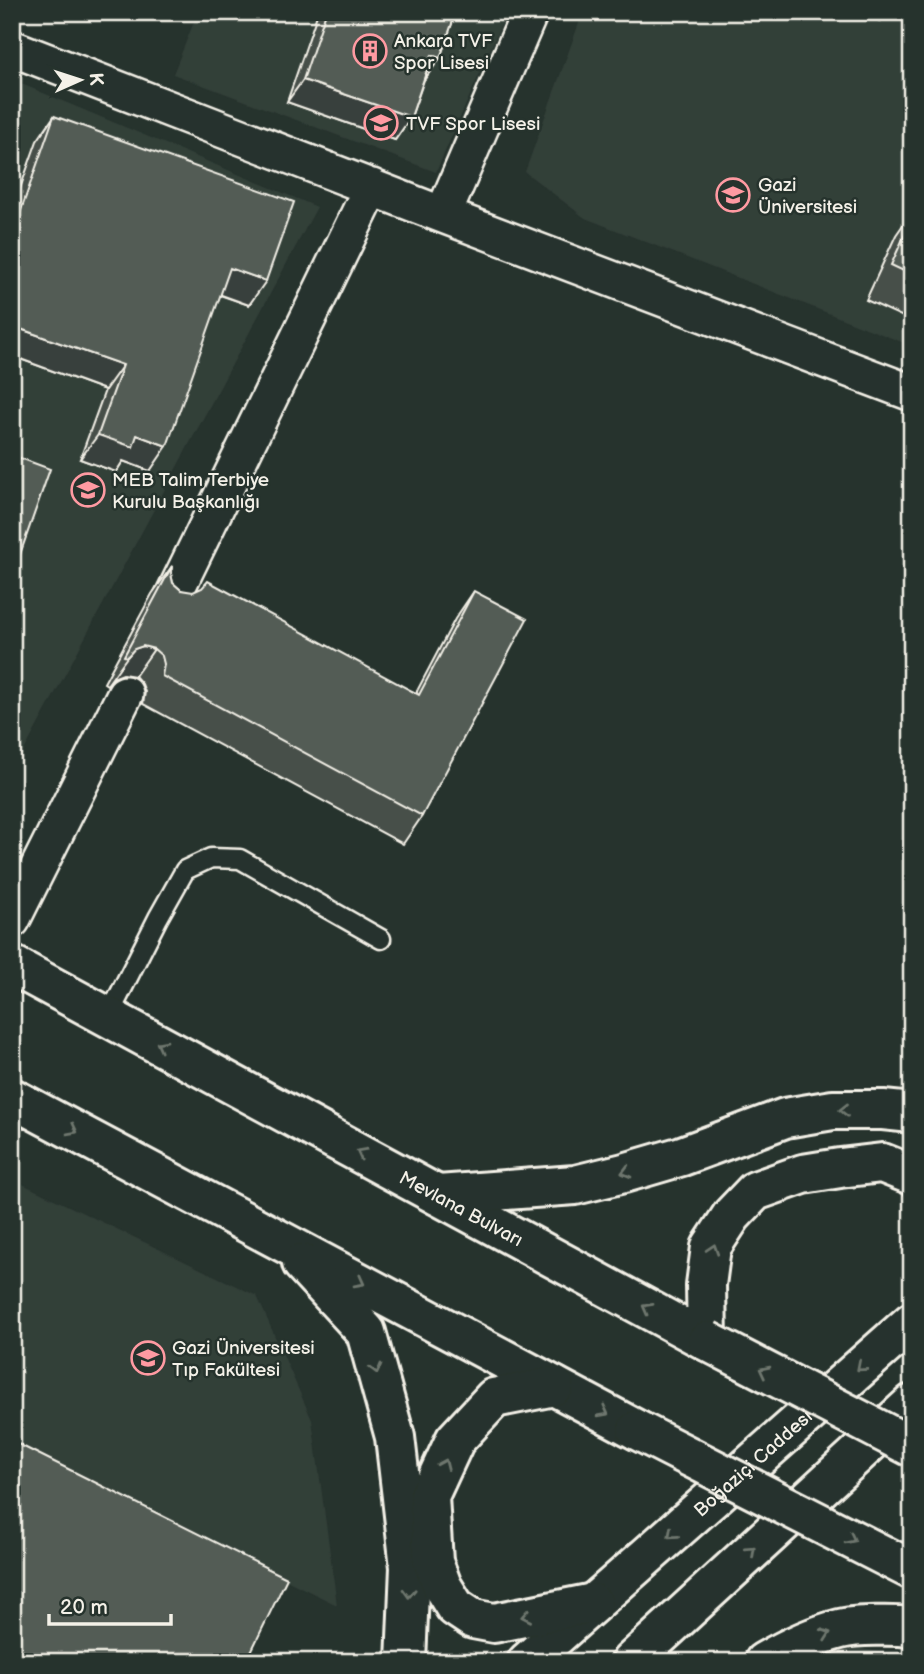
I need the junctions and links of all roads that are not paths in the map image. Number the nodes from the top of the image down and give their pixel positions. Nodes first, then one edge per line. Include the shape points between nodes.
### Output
1 (530, 12) edge
2 (12, 48) edge
3 (372, 187) junction
4 (443, 215) junction
5 (912, 393) edge
6 (171, 600) edge
7 (125, 694) dead end
8 (12, 920) edge
9 (381, 939) dead end
10 (12, 965) edge
11 (108, 1017) junction
12 (12, 1098) edge
13 (912, 1113) edge
14 (912, 1175) edge
15 (438, 1195) junction
16 (279, 1239) junction
17 (912, 1322) edge
18 (707, 1341) junction
19 (554, 1386) junction
20 (912, 1404) edge
21 (912, 1447) edge
22 (912, 1570) edge
23 (593, 1603) junction
24 (912, 1627) edge
25 (406, 1662) edge
26 (527, 1662) edge
27 (631, 1662) edge
28 (764, 1662) edge

1 - 4 street
2 - 3 street
3 - 4 street
3 - 6 street
4 - 5 street
7 - 8 street
9 - 11 lane via 240,859 211,858 185,870
10 - 11 main road, Mevlana Bulvarı
15 -> 11 main road, Mevlana Bulvarı
12 -> 16 main road
13 -> 15 main road via 833,1110 785,1118 682,1156 575,1185
18 -> 14 main road via 711,1247 755,1191 803,1174 882,1163
18 -> 15 main road, Mevlana Bulvarı
16 -> 19 main road
16 -> 25 main road via 366,1332 395,1437 410,1567
17 -> 23 main road, Boğaziçi Caddesi
21 -> 18 main road, Mevlana Bulvarı, bridge
19 -> 22 main road, bridge
23 -> 19 main road via 494,1623 473,1619 455,1607 433,1562 429,1496 455,1440 494,1398
27 -> 20 main road
23 - 26 main road, Boğaziçi Caddesi
28 -> 24 main road via 790,1646 843,1628

